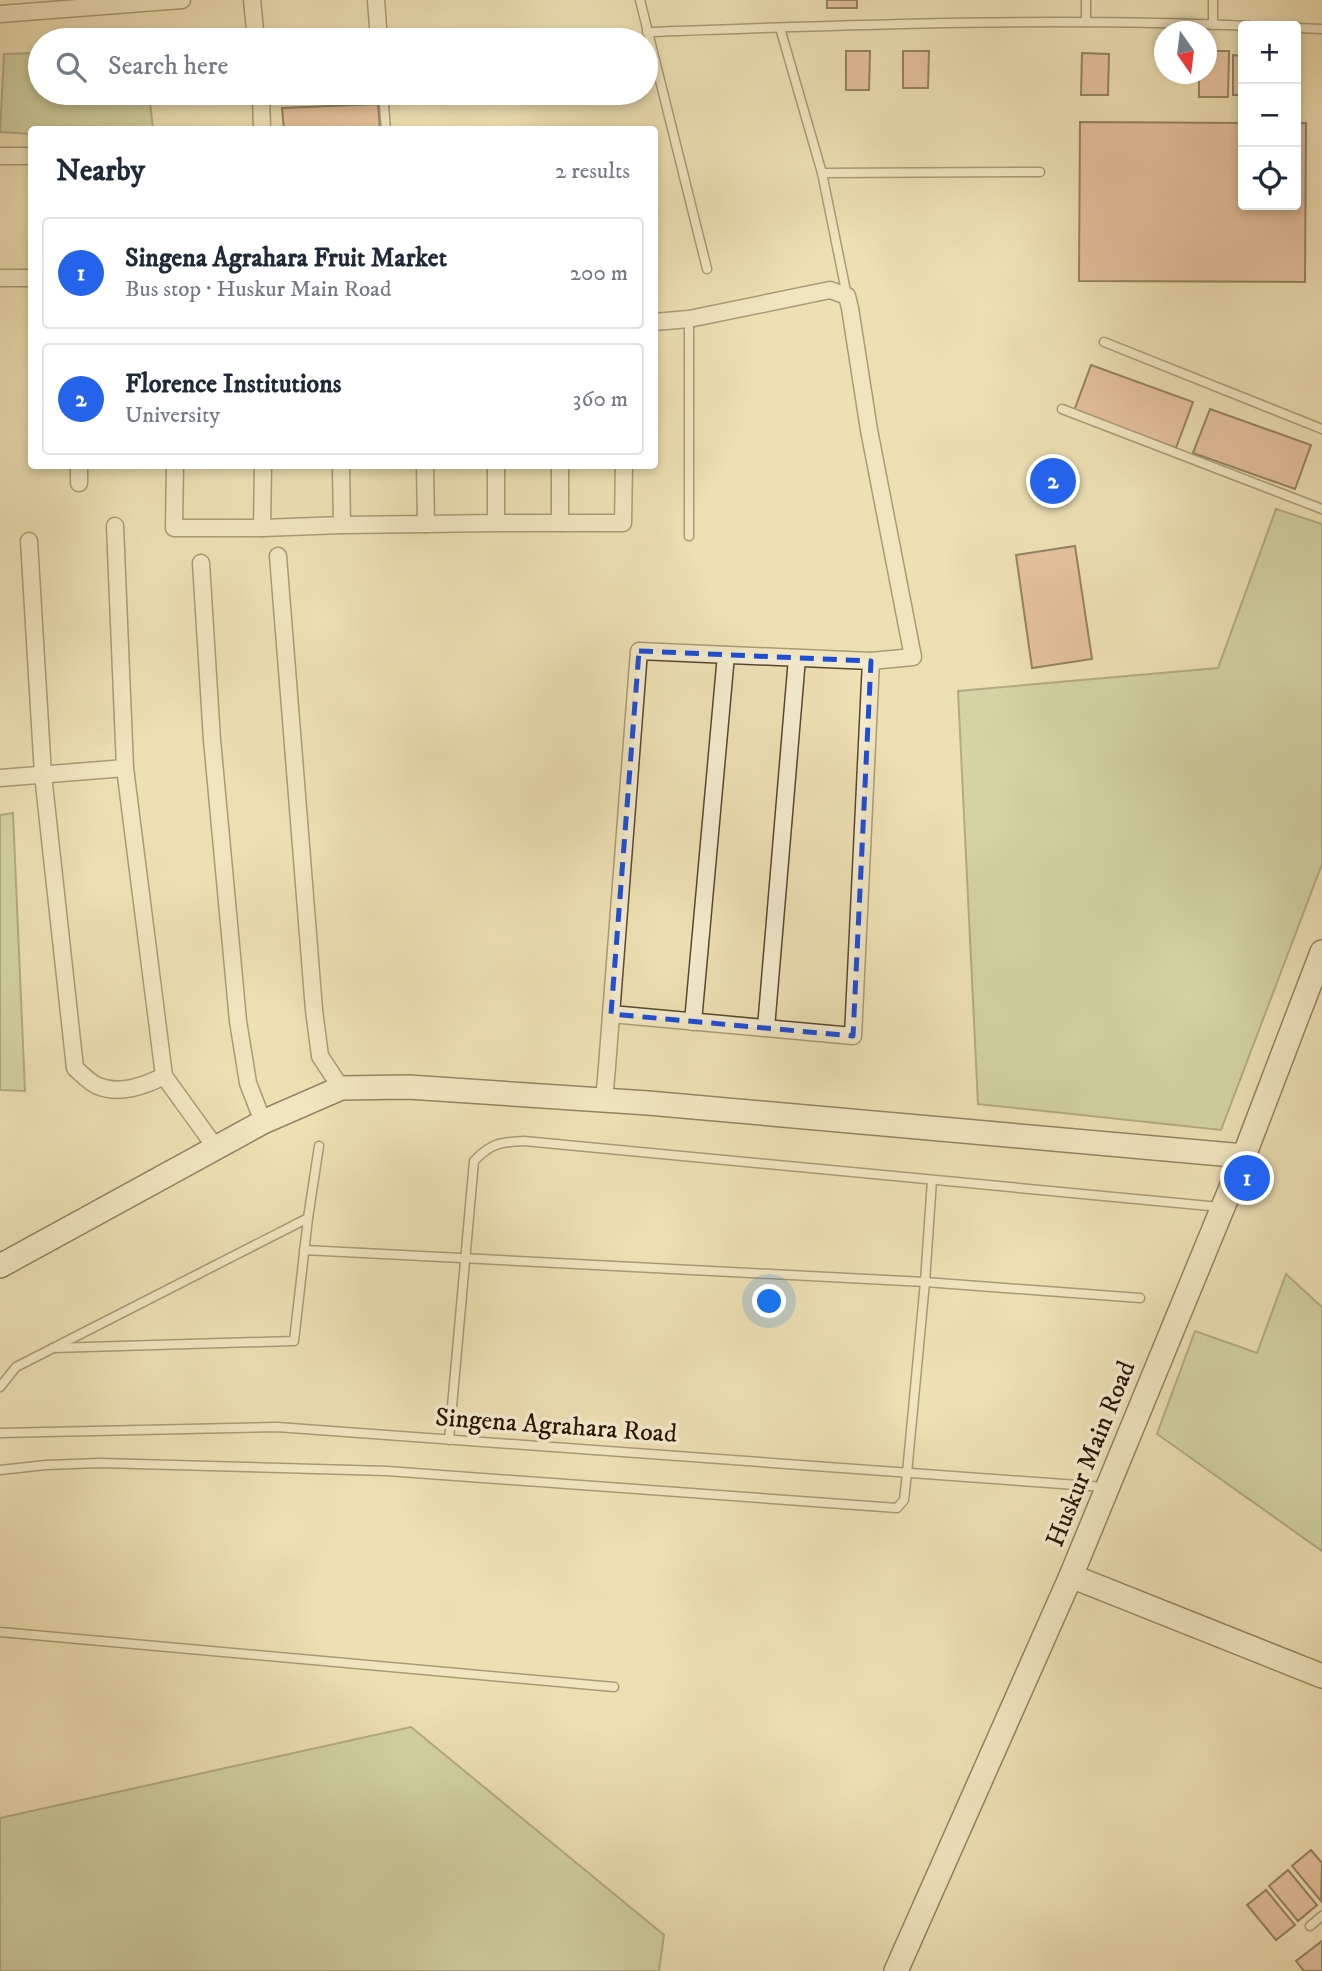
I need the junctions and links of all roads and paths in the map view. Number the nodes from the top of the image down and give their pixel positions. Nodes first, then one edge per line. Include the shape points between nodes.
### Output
1 (182, 0) edge
2 (252, 0) edge
3 (376, 0) edge
4 (640, 0) edge
5 (1086, 0) edge
6 (1213, 0) edge
7 (106, 2) edge
8 (0, 14) edge
9 (1213, 21) edge
10 (1086, 22) junction
11 (1154, 24) edge
12 (1217, 25) edge
13 (1238, 26) edge
14 (255, 28) edge
15 (378, 28) edge
16 (646, 28) edge
17 (780, 28) junction
18 (1301, 28) edge
19 (1322, 30) edge
20 (658, 33) edge
21 (658, 76) edge
22 (261, 105) edge
23 (384, 105) edge
24 (262, 126) edge
25 (386, 126) edge
26 (0, 156) edge
27 (28, 156) edge
28 (1040, 172) dead end
29 (822, 173) junction
30 (707, 269) dead end
31 (0, 278) edge
32 (28, 278) edge
33 (847, 296) junction
34 (689, 319) junction
35 (658, 323) edge
36 (1104, 342) dead end
37 (1062, 409) dead end
38 (1322, 429) edge
39 (79, 469) edge
40 (175, 469) edge
41 (263, 469) edge
42 (341, 469) edge
43 (425, 469) edge
44 (496, 469) edge
45 (560, 469) edge
46 (624, 469) edge
47 (79, 483) dead end
48 (1322, 509) edge
49 (496, 523) junction
50 (560, 523) junction
51 (426, 524) junction
52 (342, 526) junction
53 (115, 527) dead end
54 (262, 528) junction
55 (689, 536) dead end
56 (29, 541) dead end
57 (278, 556) dead end
58 (201, 563) dead end
59 (726, 655) junction
60 (797, 658) junction
61 (871, 661) junction
62 (125, 768) junction
63 (43, 775) junction
64 (0, 778) edge
65 (1320, 961) edge
66 (611, 1014) junction
67 (693, 1021) junction
68 (766, 1028) junction
69 (164, 1076) junction
70 (341, 1088) junction
71 (604, 1100) junction
72 (262, 1122) junction
73 (319, 1146) dead end
74 (216, 1148) junction
75 (1244, 1156) junction
76 (932, 1180) junction
77 (1223, 1208) junction
78 (308, 1218) junction
79 (304, 1250) junction
80 (465, 1257) junction
81 (0, 1266) edge
82 (925, 1282) junction
83 (1140, 1298) dead end
84 (50, 1349) junction
85 (0, 1387) edge
86 (0, 1433) edge
87 (449, 1440) junction
88 (0, 1470) edge
89 (907, 1473) junction
90 (1108, 1488) junction
91 (1071, 1576) junction
92 (0, 1632) edge
93 (1322, 1676) edge
94 (614, 1687) dead end
95 (1322, 1916) edge
96 (1310, 1926) dead end
97 (896, 1971) edge

1 - 7 street
2 - 14 street
3 - 15 street
4 - 16 lane
5 - 10 lane
6 - 9 lane
7 - 8 street
10 - 11 lane
10 - 17 lane
12 - 13 lane
17 - 20 lane
17 - 29 lane
18 - 19 lane
21 - 30 lane
22 - 24 street
23 - 25 lane
26 - 27 street
28 - 29 lane
29 - 33 lane
31 - 32 street
33 - 34 street via 830,290
33 - 61 street via 912,657
34 - 35 street
34 - 55 lane
36 - 38 lane
37 - 48 lane
39 - 47 street
40 - 54 street via 174,528
41 - 54 street
42 - 52 street
43 - 51 street
44 - 49 street
45 - 50 street
46 - 50 street via 623,523
49 - 50 street
49 - 51 street
51 - 52 street
52 - 54 street
53 - 62 street
56 - 63 street
57 - 70 street via 314,1010 320,1056
58 - 72 street via 238,1021 247,1083
59 - 60 street
59 - 66 street via 639,651
59 - 67 street
60 - 61 street
60 - 68 street
61 - 68 street via 853,1036
62 - 63 street
62 - 69 street
63 - 64 street
63 - 69 street via 75,1069 96,1085 118,1091
65 - 75 street, Huskur Main Road
66 - 67 street
66 - 71 street
67 - 68 street
69 - 74 street
70 - 71 street via 408,1087
70 - 72 street
71 - 75 street
72 - 74 street
73 - 78 lane
74 - 81 street
75 - 77 street, Huskur Main Road
76 - 77 lane
76 - 80 lane via 500,1142 474,1161
76 - 82 lane
77 - 90 street, Huskur Main Road
78 - 79 lane
78 - 84 lane
79 - 80 lane
79 - 84 lane via 294,1341
80 - 82 lane
80 - 87 lane
82 - 83 lane
82 - 89 lane
84 - 85 lane via 16,1367
86 - 87 lane, Singena Agrahara Road via 277,1427
87 - 89 lane, Singena Agrahara Road
88 - 89 lane via 100,1463 387,1471 897,1508 904,1500
89 - 90 lane, Singena Agrahara Road
90 - 91 street, Huskur Main Road
91 - 93 street
91 - 97 street, Huskur Main Road
92 - 94 lane
95 - 96 lane

